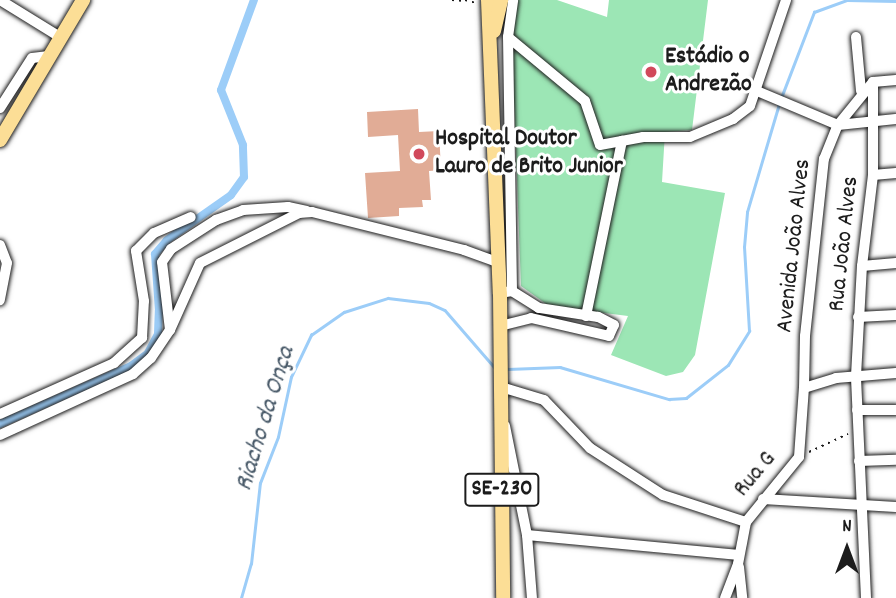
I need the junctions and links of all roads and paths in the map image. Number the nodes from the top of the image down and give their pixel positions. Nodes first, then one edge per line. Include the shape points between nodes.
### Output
1 (0, 0) edge
2 (83, 0) edge
3 (452, 0) edge
4 (513, 0) edge
5 (786, 0) edge
6 (466, 1) edge
7 (496, 9) edge
8 (60, 37) junction
9 (508, 37) junction
10 (856, 37) dead end
11 (49, 56) junction
12 (896, 80) edge
13 (873, 82) junction
14 (861, 91) junction
15 (757, 92) junction
16 (1, 103) edge
17 (896, 119) edge
18 (873, 121) junction
19 (838, 125) junction
20 (0, 140) edge
21 (622, 141) junction
22 (896, 173) edge
23 (873, 175) junction
24 (269, 207) junction
25 (312, 212) junction
26 (191, 217) dead end
27 (270, 228) junction
28 (0, 245) edge
29 (499, 263) junction
30 (896, 263) edge
31 (862, 266) junction
32 (511, 294) junction
33 (0, 300) edge
34 (896, 315) edge
35 (586, 316) junction
36 (858, 317) junction
37 (521, 319) junction
38 (500, 326) junction
39 (170, 330) junction
40 (896, 373) edge
41 (856, 376) junction
42 (501, 384) junction
43 (804, 388) junction
44 (857, 410) junction
45 (896, 410) edge
46 (501, 413) junction
47 (0, 414) edge
48 (858, 430) junction
49 (0, 435) edge
50 (799, 457) junction
51 (896, 460) edge
52 (859, 461) junction
53 (763, 499) junction
54 (859, 506) junction
55 (896, 507) edge
56 (746, 522) junction
57 (527, 535) junction
58 (739, 559) junction
59 (503, 598) edge
60 (532, 598) edge
61 (725, 598) edge
62 (742, 598) edge
63 (866, 598) edge

1 - 8 street
2 - 8 main road
3 - 6 path
4 - 7 street
5 - 15 street
6 - 7 path
7 - 9 street
7 - 29 main road, SE-230 via 491,42
8 - 11 main road
9 - 21 street via 585,101 600,145
9 - 32 street
10 - 14 street
11 - 16 street via 32,58
11 - 20 main road
12 - 13 street
13 - 14 street, Avenida João Alves
13 - 18 street, Rua João Alves
14 - 19 street, Avenida João Alves
15 - 19 street
15 - 21 street via 750,106 733,119 690,137
17 - 18 street
18 - 19 street
18 - 23 street, Rua João Alves
19 - 43 street, Avenida João Alves via 824,159 805,336
21 - 35 street
22 - 23 street
23 - 31 street, Rua João Alves
24 - 25 street
24 - 27 street
24 - 39 street via 216,220 165,256 162,274
25 - 27 street via 299,213
25 - 29 street
26 - 47 street via 154,233 136,251 144,301 142,338 114,363
27 - 39 street via 200,262
28 - 33 street via 7,263
29 - 32 main road, SE-230
30 - 31 street
31 - 36 street, Rua João Alves
32 - 35 street via 538,308
32 - 37 street
32 - 38 main road, SE-230
34 - 36 street
35 - 37 street via 614,322 611,334 552,320
36 - 41 street, Rua João Alves
37 - 38 street
38 - 42 main road, SE-230
39 - 49 street via 151,358 117,384
40 - 41 street
41 - 43 street
41 - 44 street, Rua João Alves
42 - 46 main road, SE-230
42 - 56 street via 544,400 590,448 663,495
43 - 50 street, Rua G
44 - 45 street
44 - 48 street
46 - 57 street
46 - 59 main road, SE-230
48 - 50 path
48 - 52 street
50 - 53 street, Rua G
51 - 52 street
52 - 54 street
53 - 54 street
53 - 56 street, Rua G
54 - 55 street
54 - 63 street
56 - 58 street, Rua G
57 - 58 street
57 - 60 street
58 - 61 street, Rua G
58 - 62 street

